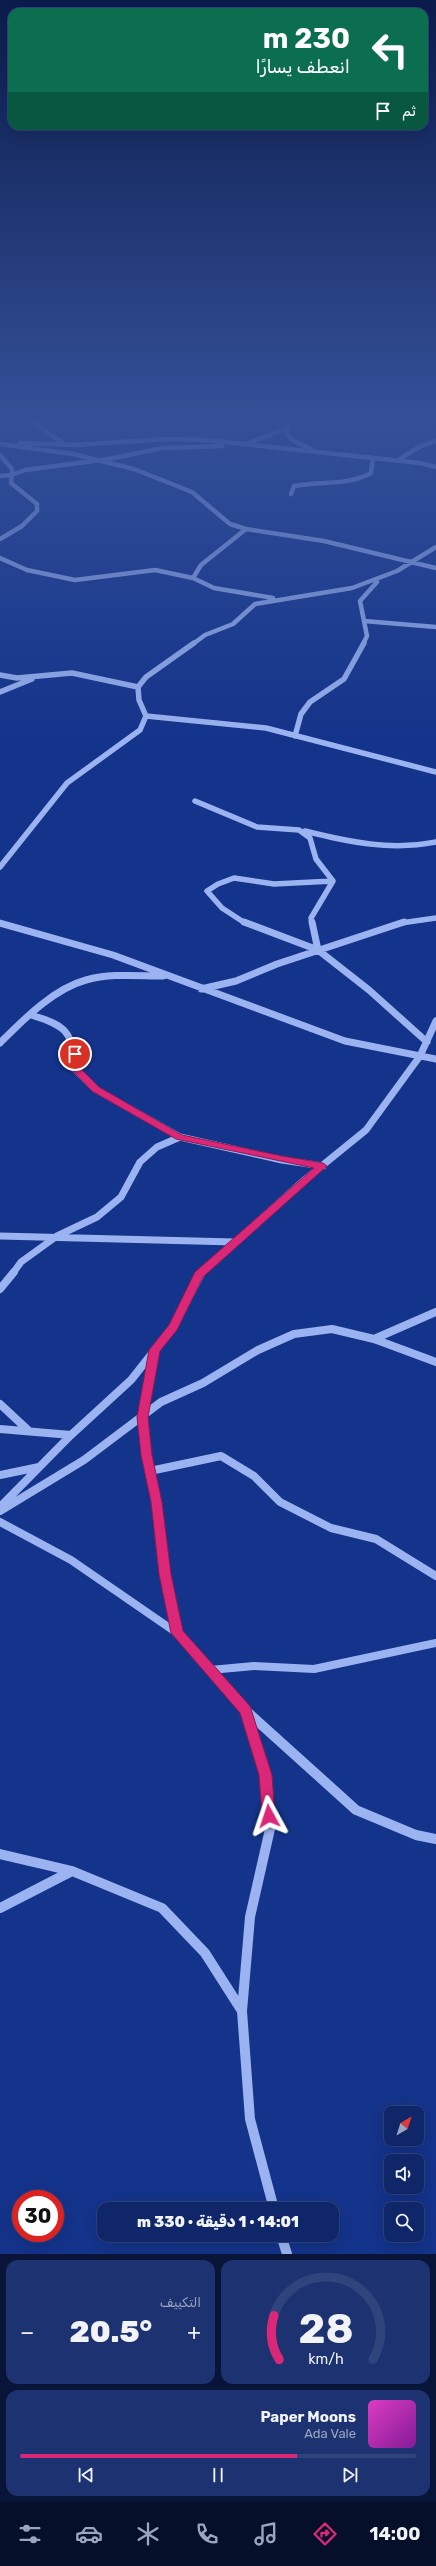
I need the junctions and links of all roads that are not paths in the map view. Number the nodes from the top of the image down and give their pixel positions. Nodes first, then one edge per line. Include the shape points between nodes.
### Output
1 (24, 524) edge
2 (231, 524) edge
3 (246, 529) junction
4 (0, 539) edge
5 (436, 547) edge
6 (0, 558) edge
7 (410, 562) junction
8 (436, 568) edge
9 (193, 578) junction
10 (382, 578) junction
11 (277, 599) junction
12 (364, 621) junction
13 (436, 627) edge
14 (0, 674) edge
15 (46, 674) junction
16 (138, 687) junction
17 (0, 692) edge
18 (146, 716) junction
19 (295, 736) junction
20 (436, 772) edge
21 (195, 801) dead end
22 (299, 830) junction
23 (436, 842) edge
24 (0, 867) edge
25 (333, 881) junction
26 (436, 918) edge
27 (0, 923) edge
28 (318, 950) junction
29 (166, 976) junction
30 (201, 989) junction
31 (31, 1015) junction
32 (436, 1021) edge
33 (427, 1042) junction
34 (0, 1043) edge
35 (420, 1056) junction
36 (436, 1059) edge
37 (180, 1137) junction
38 (323, 1166) junction
39 (0, 1236) edge
40 (57, 1236) junction
41 (234, 1242) junction
42 (0, 1289) edge
43 (436, 1312) edge
44 (374, 1339) junction
45 (155, 1350) junction
46 (436, 1362) edge
47 (0, 1404) edge
48 (142, 1417) junction
49 (0, 1429) edge
50 (29, 1432) junction
51 (70, 1435) junction
52 (39, 1467) junction
53 (150, 1471) junction
54 (0, 1475) edge
55 (0, 1507) edge
56 (0, 1512) edge
57 (0, 1522) edge
58 (436, 1576) edge
59 (177, 1633) junction
60 (436, 1643) edge
61 (210, 1670) junction
62 (246, 1710) junction
63 (436, 1839) edge
64 (0, 1854) edge
65 (72, 1871) junction
66 (0, 1908) edge
67 (242, 2011) junction
68 (272, 2202) edge
69 (283, 2242) edge
70 (287, 2254) edge

1 - 4 street
2 - 3 street
3 - 7 street via 324,541
3 - 9 street via 201,565
5 - 7 street
6 - 9 street via 27,570 75,580 156,570
7 - 8 street
7 - 10 street
9 - 11 street via 214,588
10 - 11 street via 352,588
10 - 12 street via 362,593 358,605
11 - 16 street via 255,604 232,624 206,635 146,677
12 - 13 street
12 - 19 street via 367,636 344,680 310,702 301,714
14 - 15 street via 17,678
15 - 16 street via 72,673
15 - 17 street
16 - 18 street via 139,700
18 - 19 street via 232,723
18 - 24 street via 140,730 67,783
19 - 20 street
21 - 22 street via 257,827
22 - 23 street via 367,846 396,848
22 - 25 street via 310,838 316,859
25 - 28 street via 311,918
25 - 28 street via 272,884 241,876 220,880 207,891 222,908 245,923
26 - 28 street via 411,920
27 - 29 street via 113,954
28 - 30 street via 236,981
28 - 33 street via 369,990
29 - 30 street
29 - 31 street via 120,976 85,980 44,1004
30 - 35 street via 345,1041
31 - 34 street
31 - 37 street via 65,1028 73,1039 74,1068 96,1089
32 - 33 street
33 - 35 street
35 - 36 street
35 - 38 street via 366,1130
37 - 38 street via 282,1160
37 - 40 street via 157,1147 140,1162 121,1197 97,1217
38 - 41 street
39 - 40 street
40 - 41 street
40 - 42 street via 22,1262
41 - 45 street via 199,1274 173,1327
43 - 44 street
44 - 46 street
44 - 48 street via 332,1329 294,1334 258,1350 203,1383 161,1402
45 - 48 street
45 - 51 street via 131,1380
47 - 50 street
48 - 53 street
48 - 56 street via 84,1460
49 - 50 street
50 - 51 street
51 - 52 street
52 - 54 street
52 - 55 street
53 - 58 street via 199,1458 221,1456 254,1476 280,1502 331,1528 376,1539
53 - 59 street via 157,1502 165,1574
57 - 59 street via 71,1560
59 - 61 street
60 - 61 street via 314,1669 254,1666
61 - 62 street
62 - 63 street via 356,1810 416,1835
62 - 67 street via 265,1775 270,1829 250,1917
64 - 65 street
65 - 66 street
65 - 67 street via 162,1908 205,1953
67 - 68 street via 250,2120
69 - 70 street

